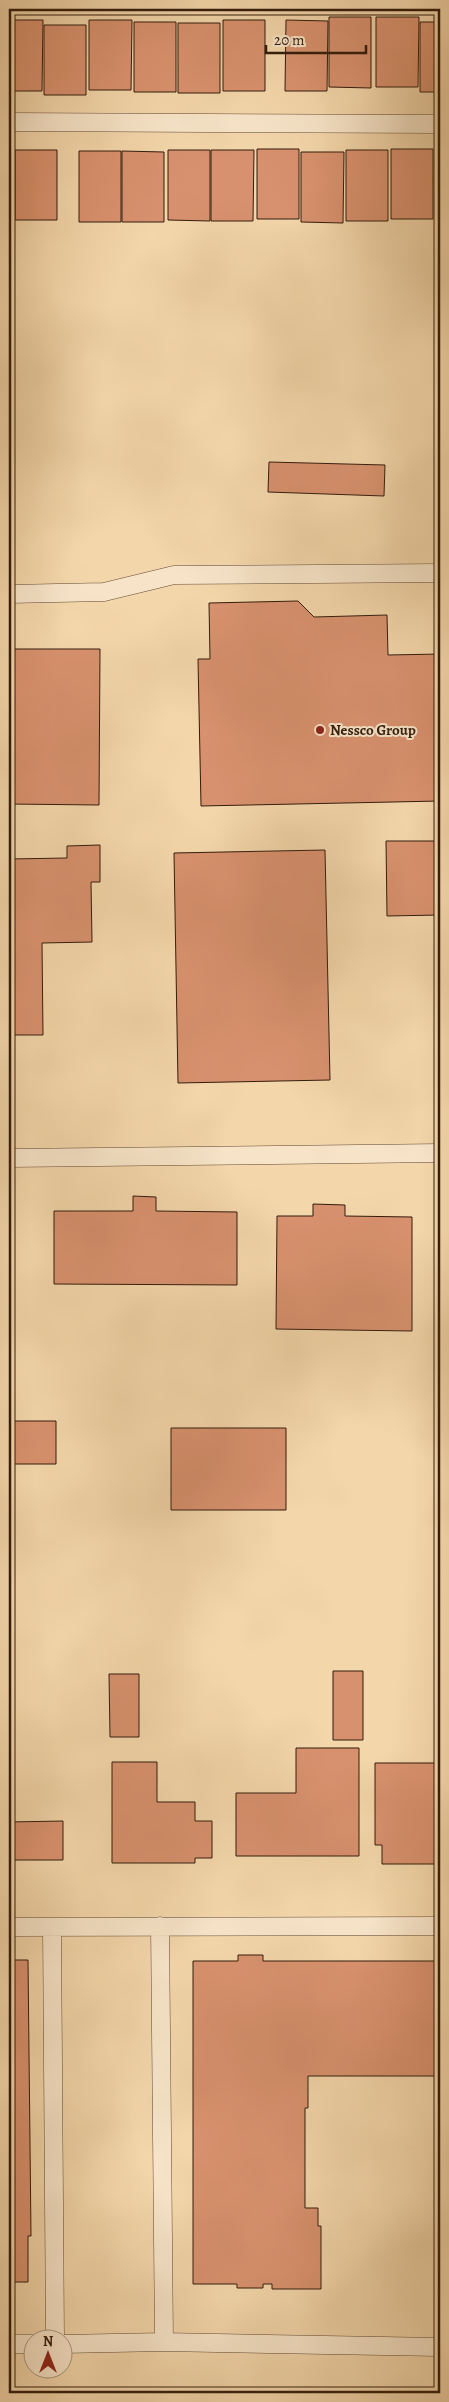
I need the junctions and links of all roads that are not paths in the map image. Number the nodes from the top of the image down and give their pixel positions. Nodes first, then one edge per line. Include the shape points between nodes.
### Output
1 (9, 122) edge
2 (440, 124) edge
3 (440, 573) edge
4 (9, 594) edge
5 (440, 1153) edge
6 (9, 1158) edge
7 (160, 1926) junction
8 (440, 1926) edge
9 (9, 1927) edge
10 (52, 1927) junction
11 (55, 2330) edge
12 (164, 2342) junction
13 (9, 2344) edge
14 (22, 2344) edge
15 (72, 2344) edge
16 (440, 2347) edge

1 - 2 lane
3 - 4 lane via 174,575 104,592
5 - 6 lane
7 - 8 lane
7 - 10 lane
7 - 12 lane
9 - 10 lane
10 - 11 lane
12 - 15 lane
12 - 16 lane
13 - 14 lane

